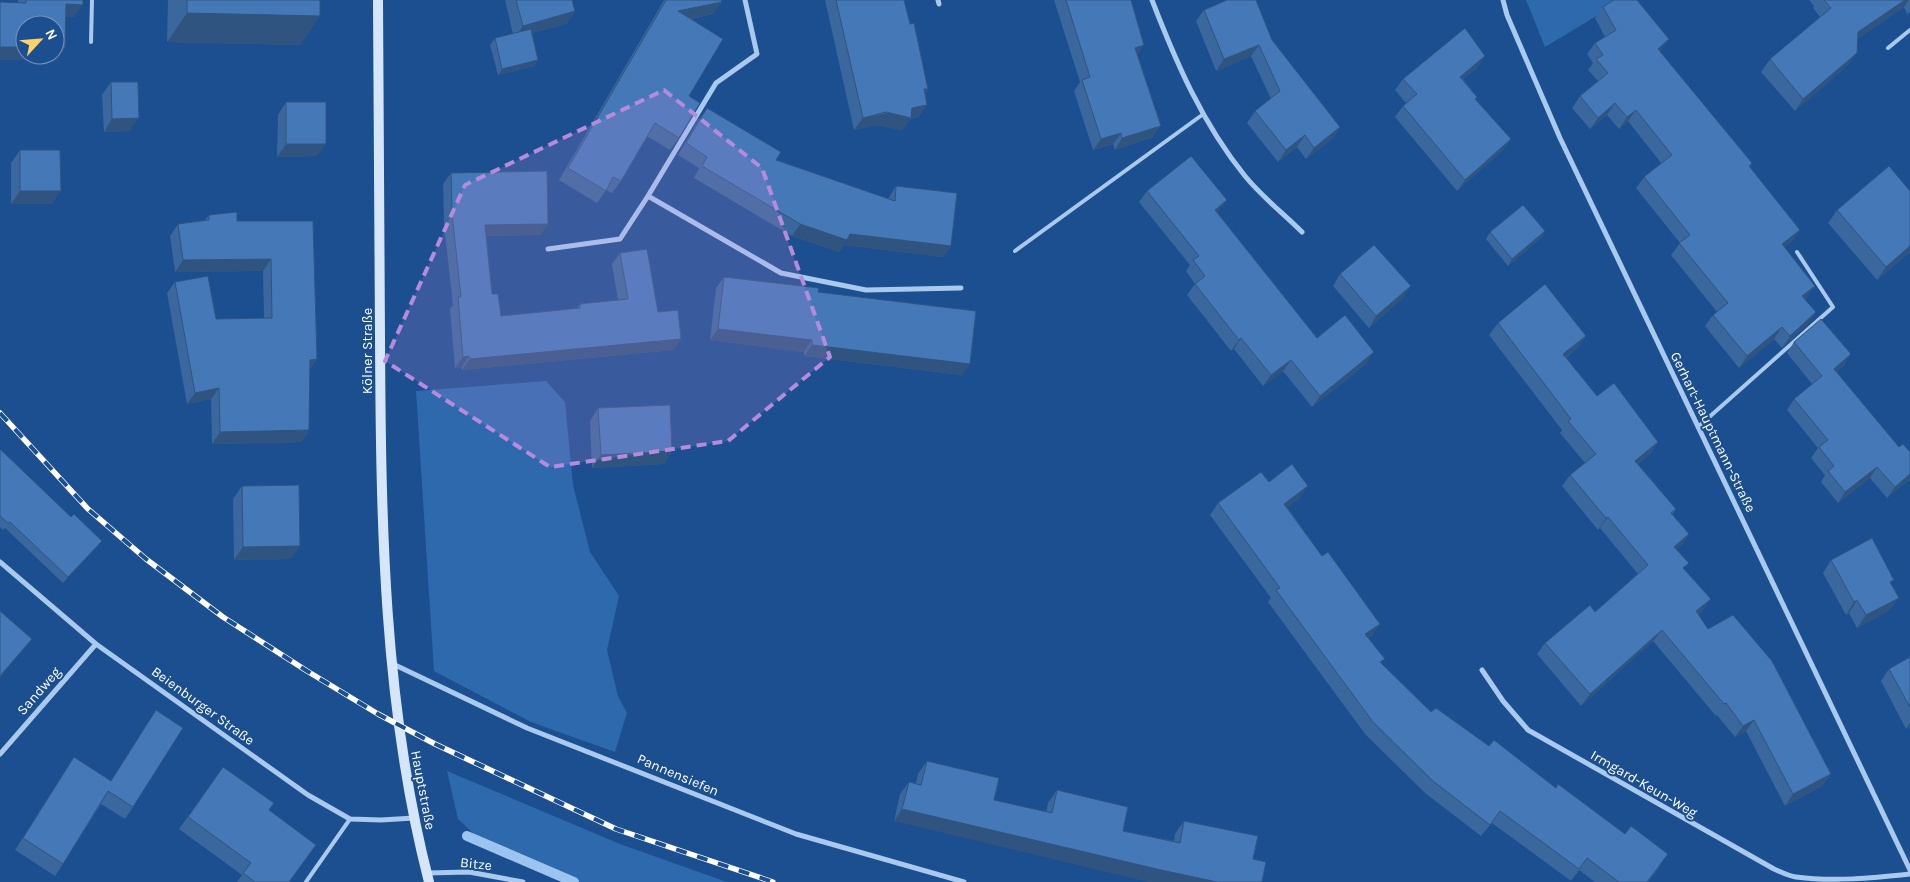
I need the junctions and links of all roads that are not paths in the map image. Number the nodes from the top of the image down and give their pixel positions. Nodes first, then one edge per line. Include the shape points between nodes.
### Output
1 (92, 0) edge
2 (378, 0) edge
3 (745, 0) edge
4 (1152, 0) edge
5 (1503, 0) edge
6 (1910, 30) edge
7 (92, 42) dead end
8 (1888, 48) dead end
9 (1202, 115) junction
10 (648, 196) junction
11 (1302, 232) dead end
12 (548, 249) dead end
13 (1015, 252) dead end
14 (1796, 252) dead end
15 (960, 288) dead end
16 (1698, 427) junction
17 (0, 562) edge
18 (96, 644) junction
19 (392, 663) junction
20 (1482, 670) dead end
21 (395, 702) joint
22 (0, 754) edge
23 (414, 818) junction
24 (350, 819) junction
25 (1910, 870) edge
26 (1910, 874) edge
27 (428, 877) edge
28 (1852, 881) edge
29 (306, 882) edge
30 (523, 882) edge
31 (964, 882) edge

1 - 7 lane
2 - 19 main road, Kölner Straße via 381,490
3 - 10 street via 757,54 716,84
4 - 9 street
5 - 16 street, Gerhart-Hauptmann-Straße via 1560,138
6 - 8 lane
9 - 11 street via 1245,176
9 - 13 lane
10 - 12 street via 620,239
10 - 15 street via 781,273 866,290
14 - 16 lane via 1833,307
16 - 25 street, Gerhart-Hauptmann-Straße
17 - 18 street, Beienburger Straße
18 - 22 street, Sandweg
18 - 24 street, Beienburger Straße via 308,795
19 - 21 main road, Kölner Straße
19 - 31 street, Pannensiefen via 527,728 751,817 796,834
20 - 28 street, Irmgard-Keun-Weg via 1528,730 1774,869 1795,877
21 - 23 main road, Hauptstraße
23 - 24 street, Beienburger Straße
23 - 27 main road, Hauptstraße
24 - 29 lane
26 - 28 street
27 - 30 street, Bitze via 469,872

